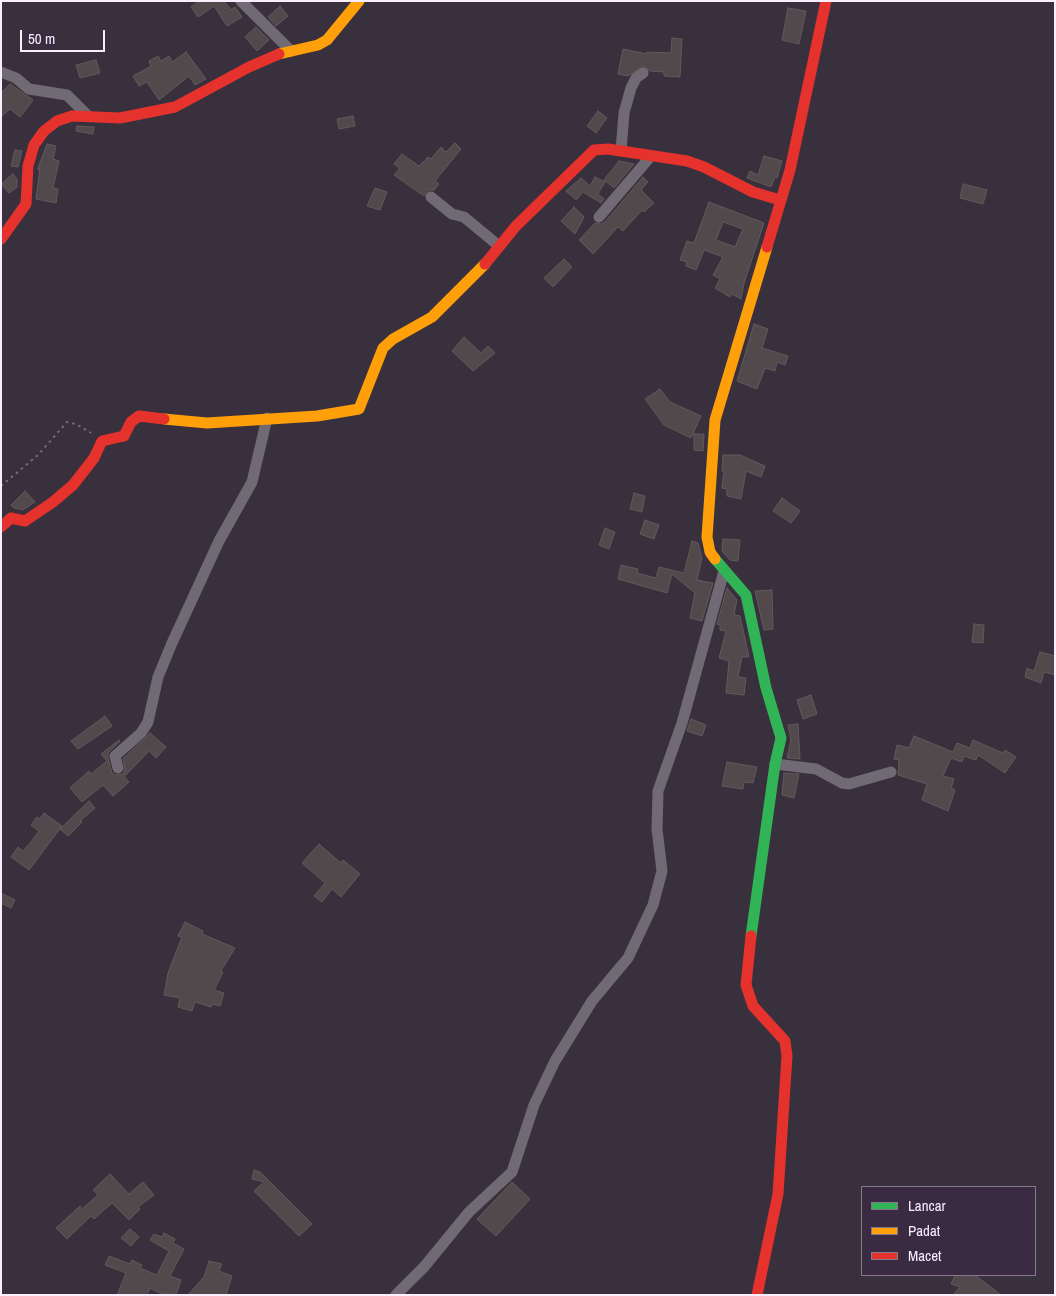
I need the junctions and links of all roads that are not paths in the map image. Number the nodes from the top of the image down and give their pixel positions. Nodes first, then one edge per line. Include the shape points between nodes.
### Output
1 (240, 1) edge
2 (359, 1) edge
3 (826, 1) edge
4 (291, 51) junction
5 (1, 72) edge
6 (643, 73) dead end
7 (88, 116) junction
8 (621, 151) junction
9 (650, 156) junction
10 (431, 197) dead end
11 (780, 200) junction
12 (599, 217) dead end
13 (1, 239) edge
14 (499, 246) junction
15 (266, 418) junction
16 (1, 527) edge
17 (724, 571) junction
18 (774, 764) junction
19 (118, 768) dead end
20 (891, 772) dead end
21 (396, 1295) edge
22 (757, 1295) edge

1 - 4 street
2 - 4 street via 326,40
3 - 11 street via 818,27 799,133
4 - 7 street via 249,67 175,107 120,118
5 - 7 street via 16,78 29,89 67,95
6 - 8 street via 630,88
7 - 13 street via 63,117 44,131 34,145 28,166 26,204
8 - 9 street
8 - 14 street via 594,150 534,207
9 - 11 street via 695,163 753,192
9 - 12 street
10 - 14 street via 452,214 464,217
11 - 17 street via 713,433 707,537 710,552
14 - 15 street via 445,306 383,348 358,409 317,416
15 - 16 street via 207,423 139,416 131,422 124,436 102,441 94,458 73,485 25,521 11,518
15 - 19 street via 252,482 218,541 172,643 158,677 148,722 142,733 114,756
17 - 18 street via 746,595 766,688 781,738
17 - 21 street via 682,723 658,791 657,829 662,871 653,905 628,958 588,1008 555,1061 534,1105 512,1172 469,1212 424,1267
18 - 20 street via 816,769 849,784
18 - 22 street via 746,985 753,1006 785,1041 787,1056 778,1194

